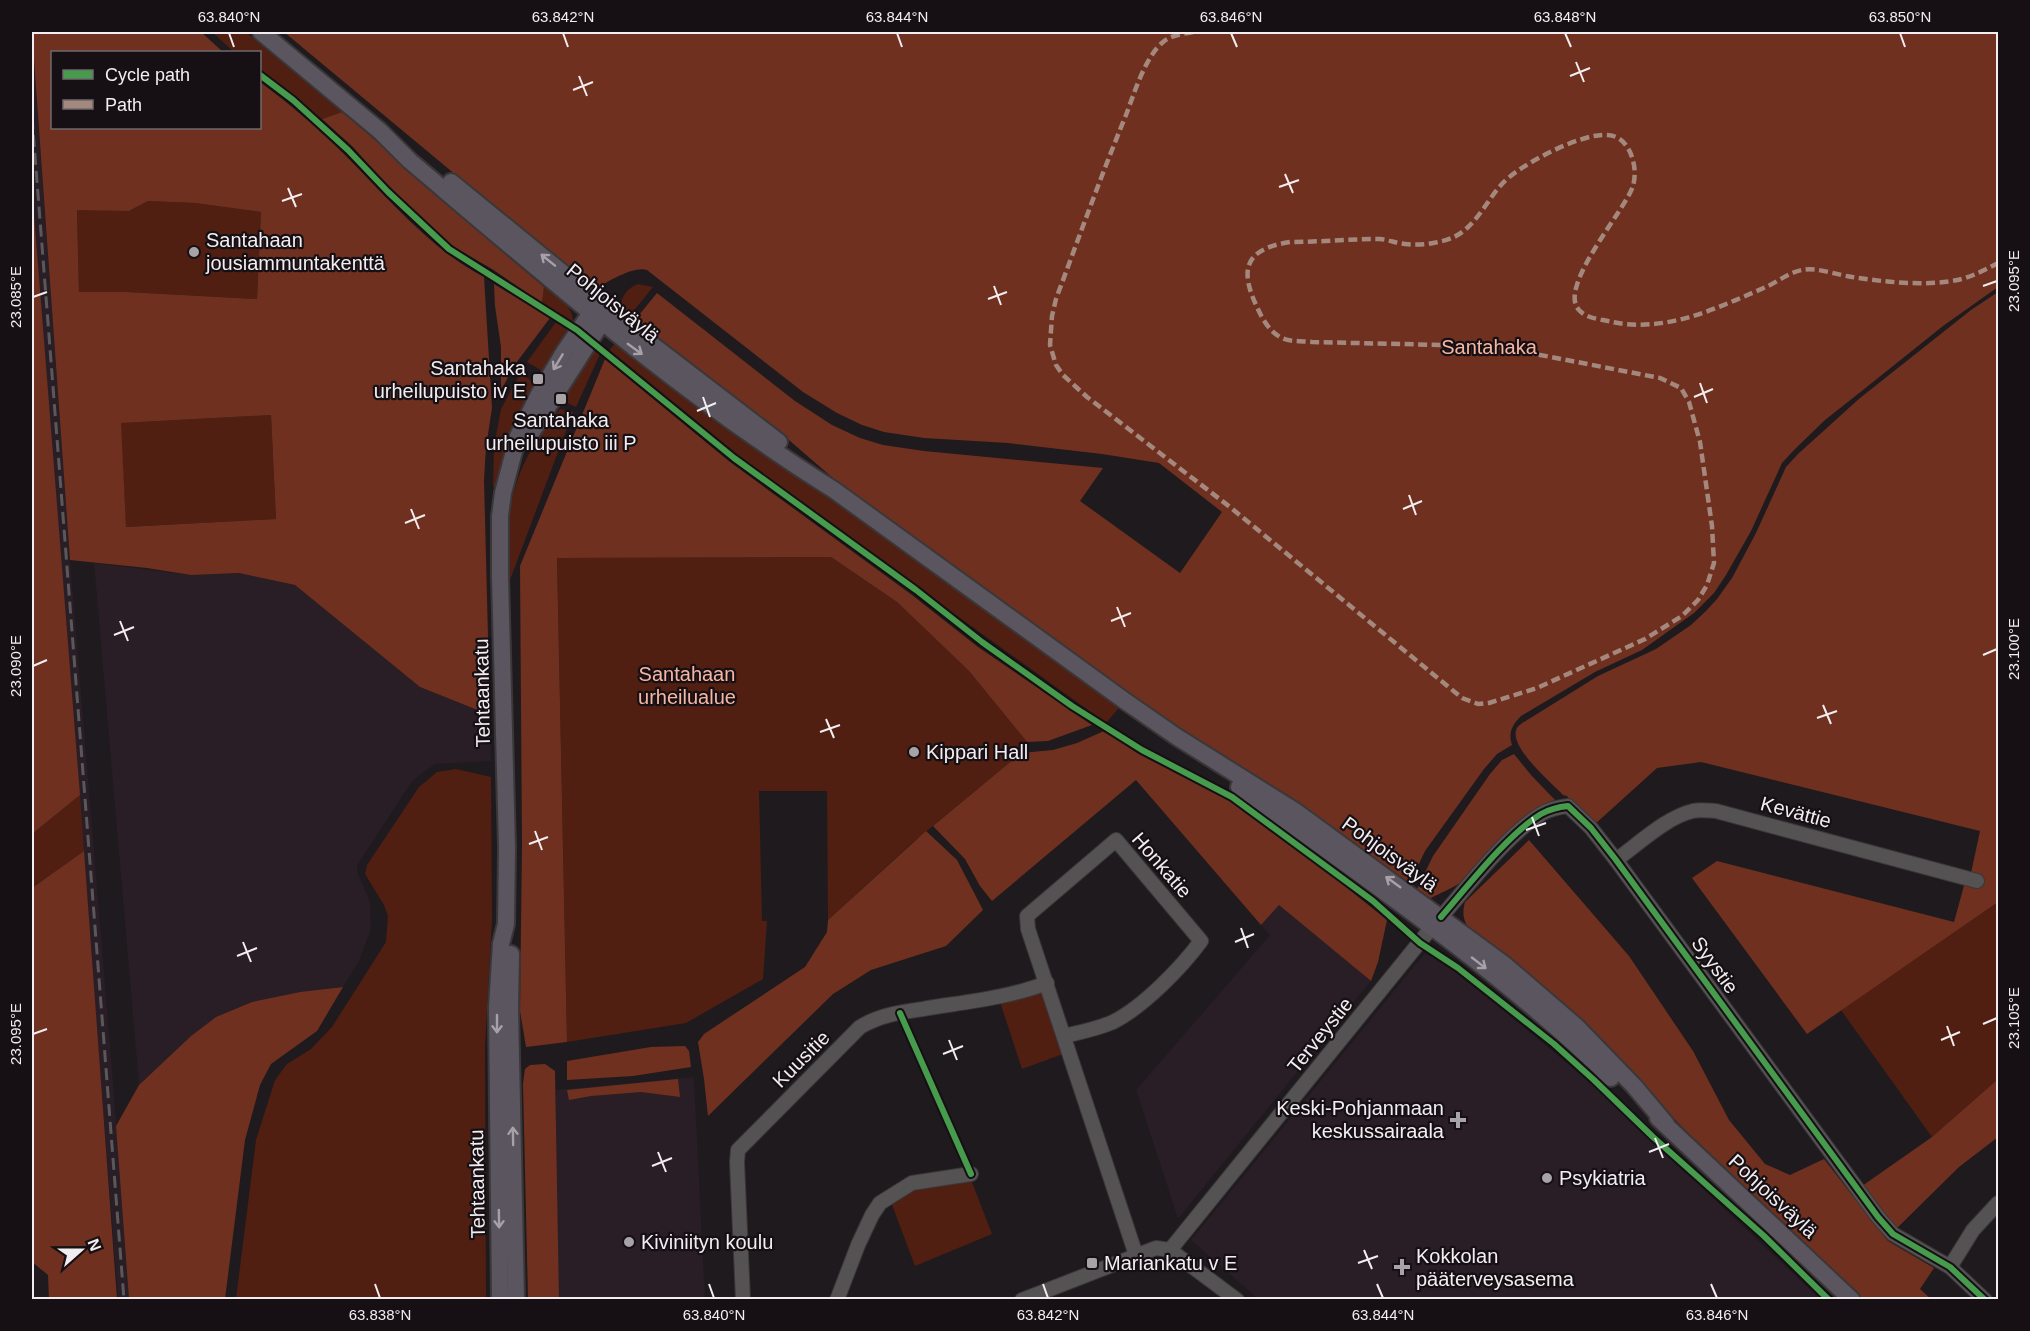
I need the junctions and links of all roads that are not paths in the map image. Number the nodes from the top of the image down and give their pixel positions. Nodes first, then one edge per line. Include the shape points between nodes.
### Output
1 (261, 32) edge
2 (600, 312) junction
3 (1616, 861) junction
4 (1977, 880) dead end
5 (1436, 922) junction
6 (506, 924) junction
7 (1047, 983) junction
8 (1064, 1036) junction
9 (971, 1174) dead end
10 (1998, 1203) edge
11 (1170, 1250) junction
12 (1136, 1255) junction
13 (1950, 1267) junction
14 (500, 1299) edge
15 (516, 1299) edge
16 (743, 1299) edge
17 (837, 1299) edge
18 (1022, 1299) edge
19 (1237, 1299) edge
20 (1852, 1299) edge
21 (1985, 1299) edge

1 - 2 main road, Pohjoisväylä via 380,131 417,155
2 - 5 main road, Pohjoisväylä via 768,433 834,490 1177,737 1295,811
2 - 6 main road, Tehtaankatu via 577,330 539,394 518,436 503,493 499,547
3 - 4 street, Kevättie via 1668,822 1696,810
3 - 5 street, Syystie via 1568,806 1554,808 1540,814 1517,834
3 - 13 street, Syystie via 1878,1217 1893,1234
5 - 11 street, Terveystie
5 - 20 main road, Pohjoisväylä via 1666,1124
6 -> 14 main road, Tehtaankatu via 497,1007
15 -> 6 main road, Tehtaankatu via 511,943
7 - 8 street, Honkatie
7 - 8 street, Honkatie via 1027,916 1116,840 1201,941 1179,967 1122,1017
7 - 16 street, Kuusitie via 870,1021 738,1150
8 - 12 street, Honkatie
9 - 17 street via 912,1183 880,1203
10 - 13 street via 1973,1230
11 - 12 street via 1156,1248
11 - 19 street
12 - 18 street
13 - 21 street, Syystie

